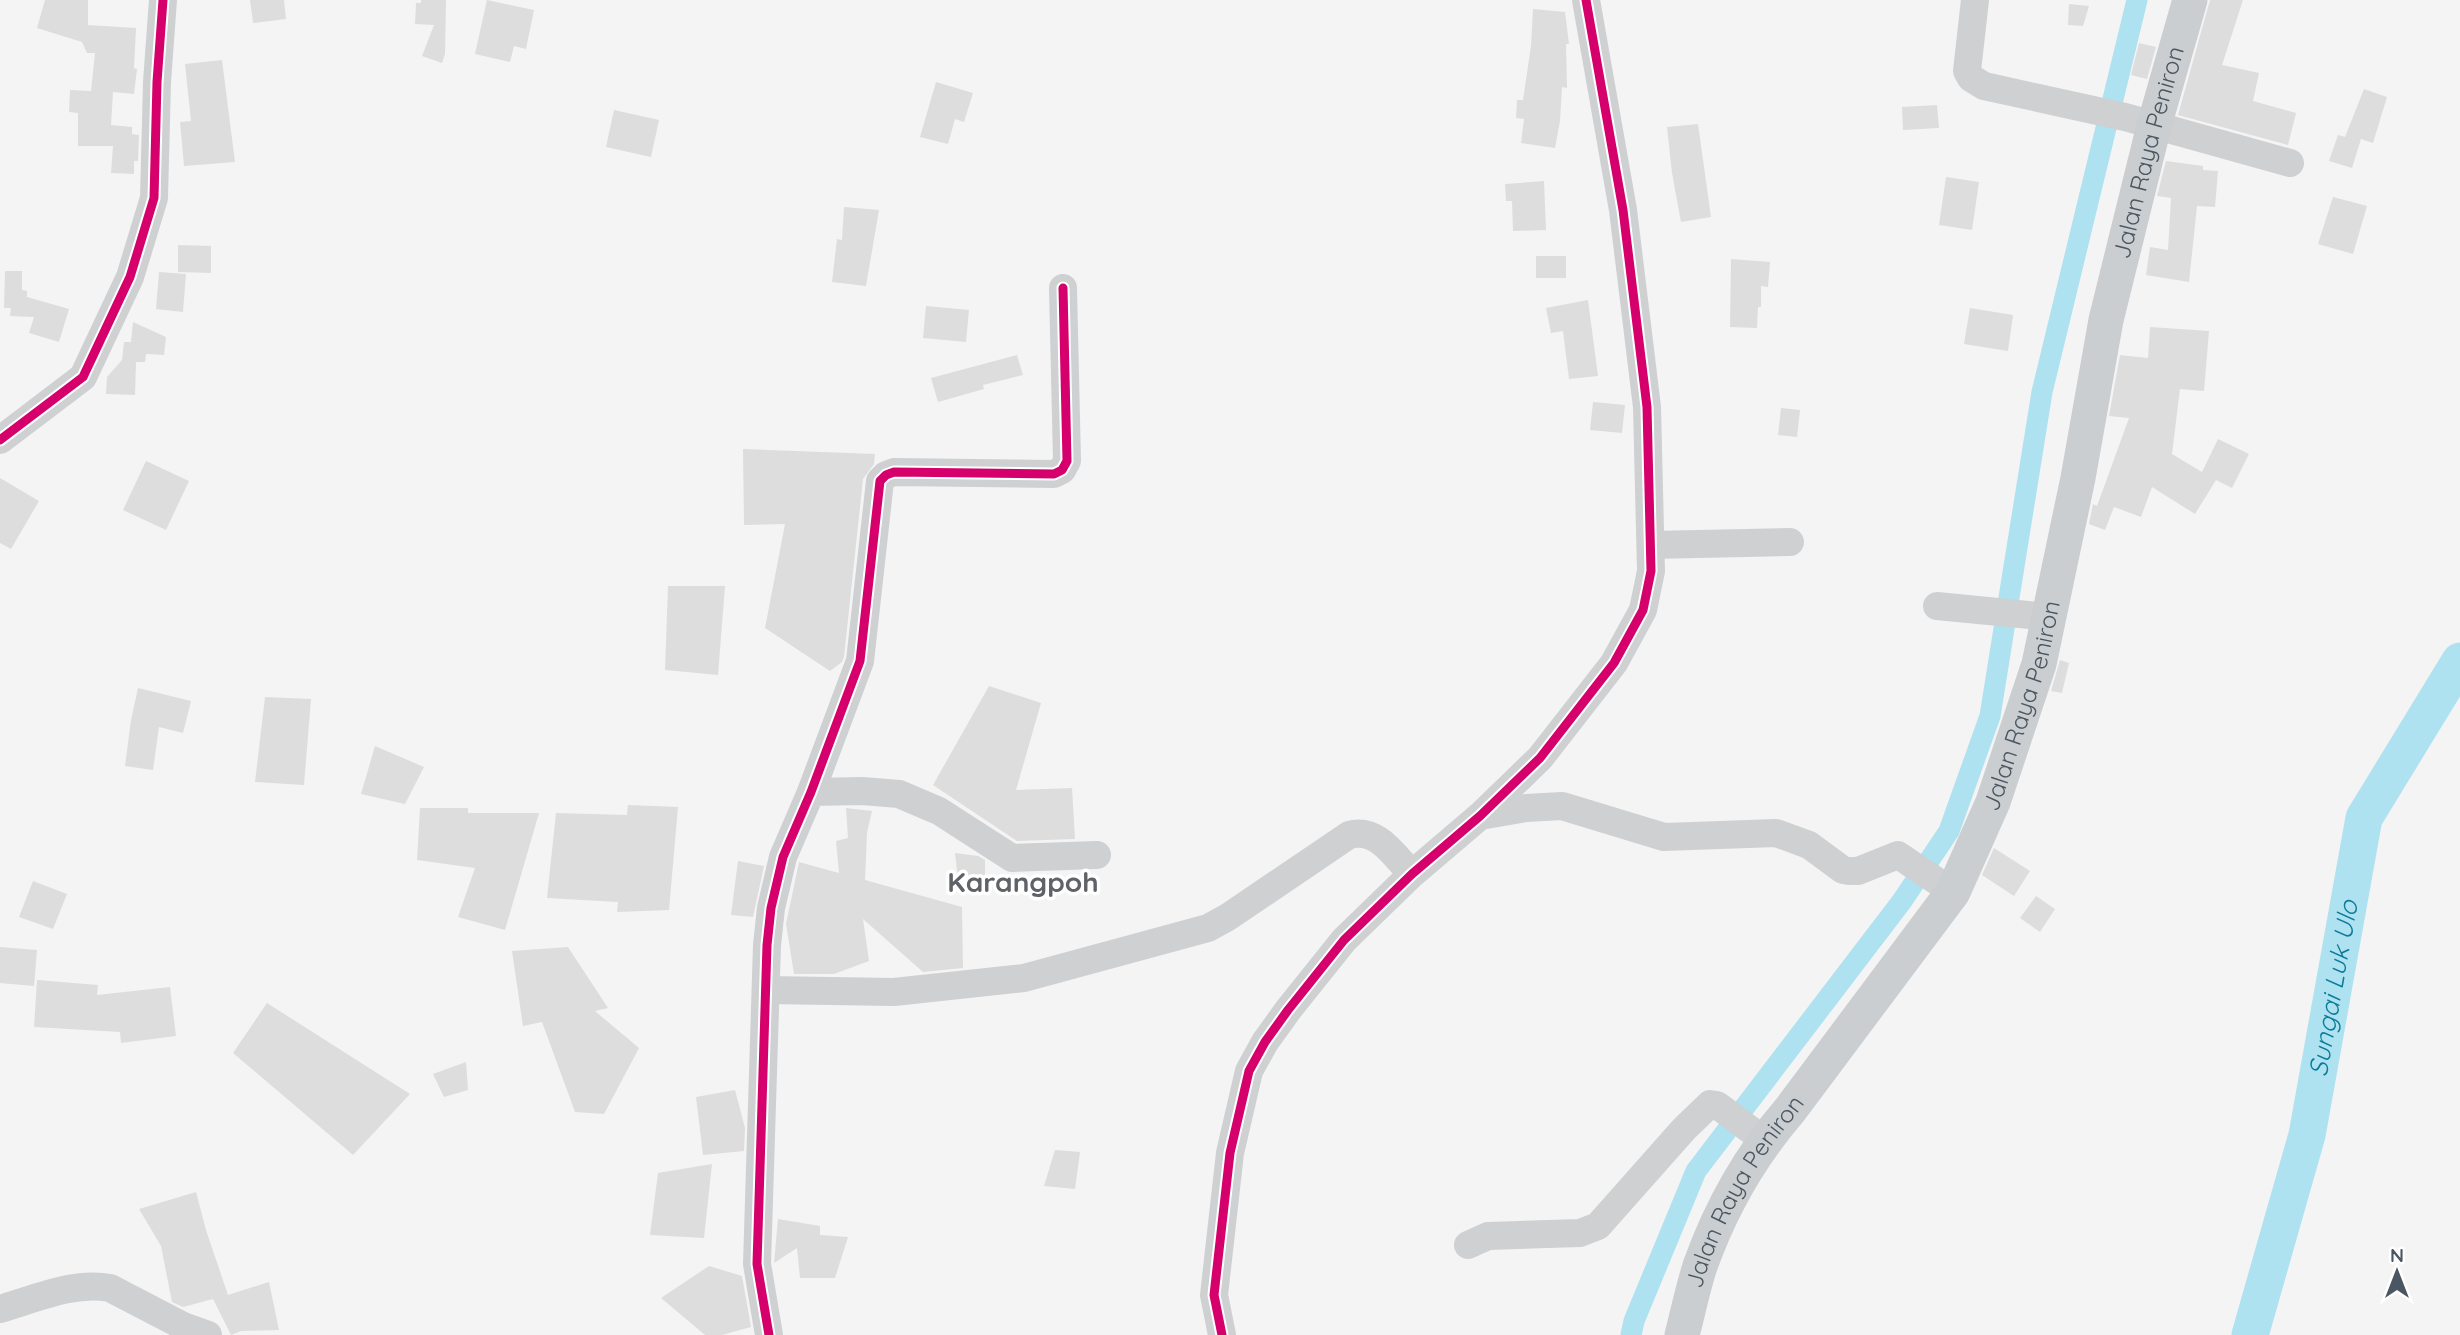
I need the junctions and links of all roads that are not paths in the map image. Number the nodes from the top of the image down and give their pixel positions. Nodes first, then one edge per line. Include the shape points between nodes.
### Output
1 (163, 0) edge
2 (1586, 0) edge
3 (1975, 0) edge
4 (2190, 0) edge
5 (2139, 121) junction
6 (2290, 163) dead end
7 (1063, 288) dead end
8 (0, 440) edge
9 (1790, 542) dead end
10 (1651, 545) junction
11 (1937, 606) dead end
12 (2037, 615) junction
13 (811, 792) junction
14 (1480, 816) junction
15 (1097, 855) dead end
16 (1412, 874) junction
17 (1939, 883) junction
18 (767, 990) junction
19 (1755, 1133) junction
20 (1468, 1245) dead end
21 (0, 1309) edge
22 (208, 1335) edge
23 (769, 1335) edge
24 (1222, 1335) edge
25 (1682, 1335) edge

1 - 8 street via 154,198 131,276 83,377
2 - 10 street via 1638,321 1647,407
3 - 5 street via 1967,65 1972,78 1992,88
4 - 5 main road, Jalan Raya Peniron
5 - 6 street
5 - 12 main road, Jalan Raya Peniron via 2078,478
7 - 13 street via 1067,461 1054,474 894,472 880,481 860,661
9 - 10 street
10 - 14 street via 1643,610 1614,663 1540,758
11 - 12 street
12 - 17 main road, Jalan Raya Peniron via 2039,664 1993,802
13 - 15 street via 899,794 939,811 1012,858
13 - 18 street via 783,857 771,908
14 - 16 street
14 - 17 street via 1562,806 1664,837 1776,833 1809,845 1843,870 1858,871 1894,856
16 - 18 street via 1376,837 1355,833 1208,928 1024,978 894,992
16 - 24 street via 1344,940 1287,1010 1249,1071 1230,1153 1215,1281
17 - 19 main road, Jalan Raya Peniron via 1790,1110
18 - 23 street via 757,1264
19 - 20 street via 1710,1104 1598,1226 1580,1233 1488,1236
19 - 25 main road, Jalan Raya Peniron via 1700,1266
21 - 22 street via 81,1286 100,1286

